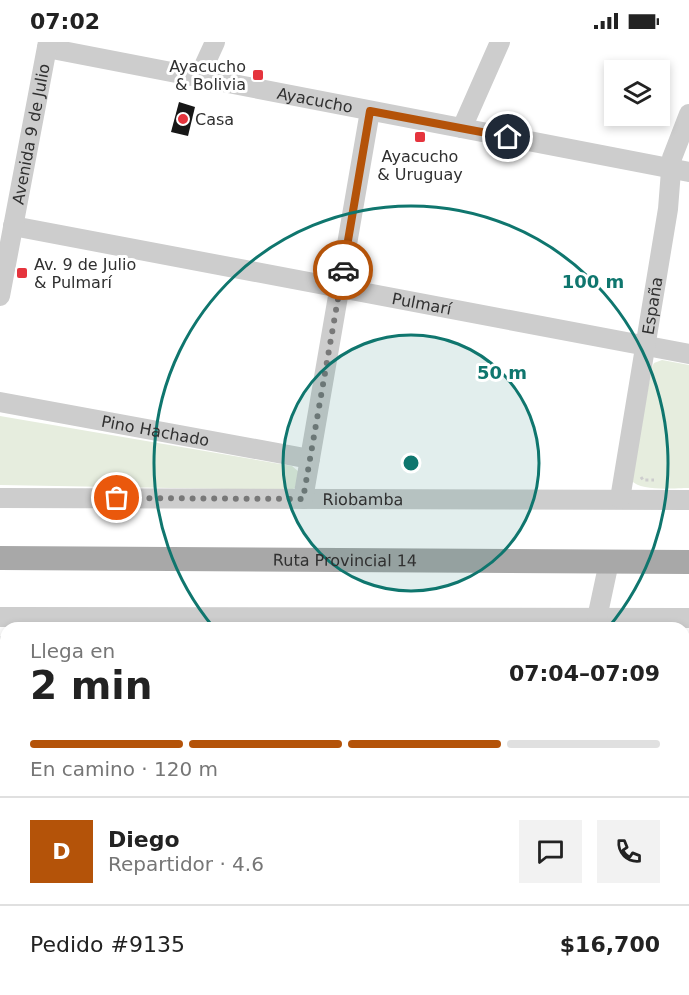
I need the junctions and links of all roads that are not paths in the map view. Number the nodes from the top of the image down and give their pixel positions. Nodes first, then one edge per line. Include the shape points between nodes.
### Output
1 (215, 42) edge
2 (500, 42) edge
3 (48, 45) edge
4 (200, 77) junction
5 (370, 111) junction
6 (689, 114) edge
7 (462, 128) junction
8 (680, 170) edge
9 (13, 226) junction
10 (339, 288) junction
11 (0, 296) edge
12 (645, 346) junction
13 (689, 354) edge
14 (0, 402) edge
15 (310, 459) junction
16 (0, 498) edge
17 (303, 499) junction
18 (620, 500) junction
19 (689, 500) edge
20 (0, 558) edge
21 (609, 562) junction
22 (689, 562) edge
23 (0, 617) edge
24 (597, 618) junction
25 (689, 618) edge
26 (151, 622) edge
27 (555, 622) edge

1 - 4 street
2 - 7 street
3 - 4 street, Ayacucho
3 - 9 street, Avenida 9 de Julio
4 - 5 street, Ayacucho
5 - 7 street, Ayacucho
5 - 10 street
6 - 8 street, España via 675,148
7 - 8 street, Ayacucho
8 - 12 street, España via 668,209
9 - 10 street, Pulmarí
9 - 11 street, Avenida 9 de Julio
10 - 12 street, Pulmarí
10 - 15 street
12 - 13 street, Pulmarí
12 - 18 street, España
14 - 15 street, Pino Hachado
15 - 17 street
16 - 17 street, Riobamba
17 - 18 street, Riobamba
18 - 19 street, Riobamba
20 - 21 main road, Ruta Provincial 14
21 - 22 main road, Ruta Provincial 14
21 - 24 street
23 - 26 street
24 - 25 street
24 - 27 street

